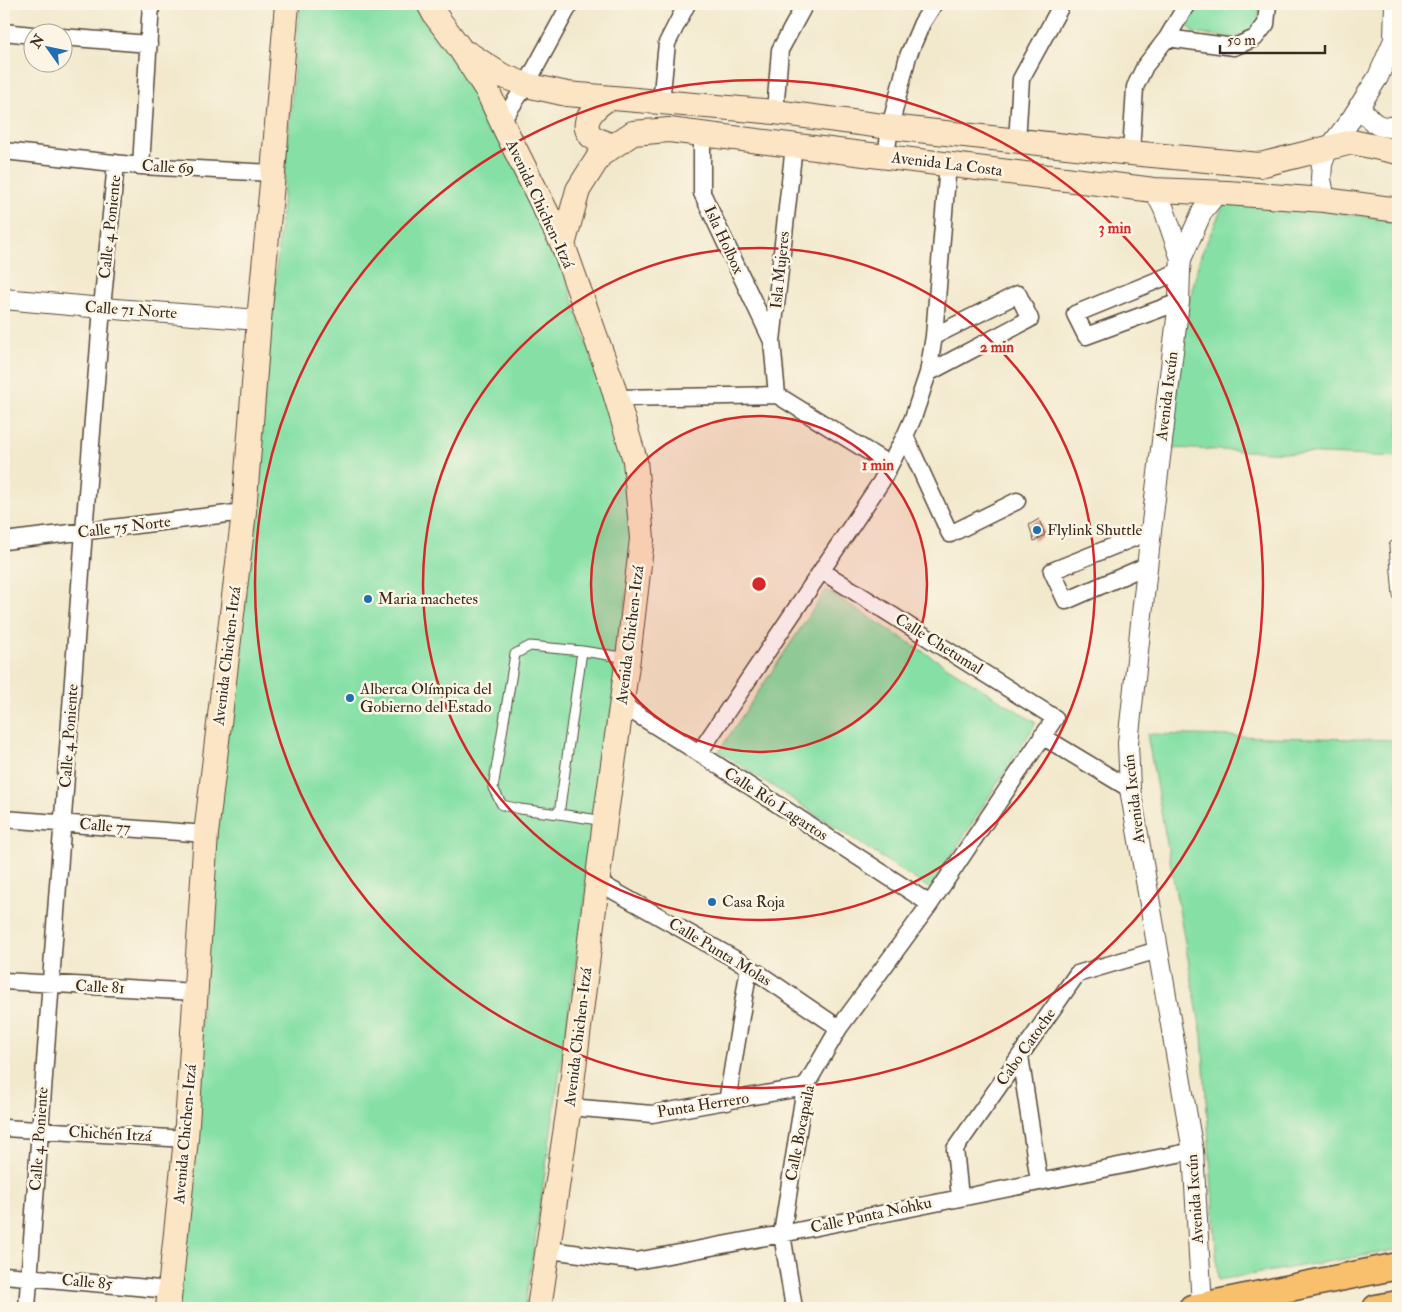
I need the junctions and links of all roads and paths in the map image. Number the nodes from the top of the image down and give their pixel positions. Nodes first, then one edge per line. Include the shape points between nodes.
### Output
1 (151, 4) edge
2 (287, 4) edge
3 (429, 4) edge
4 (570, 4) edge
5 (687, 4) edge
6 (805, 4) edge
7 (934, 4) edge
8 (1062, 4) edge
9 (1186, 4) edge
10 (1268, 4) edge
11 (1395, 4) edge
12 (4, 32) edge
13 (22, 33) edge
14 (72, 38) edge
15 (1168, 38) junction
16 (149, 44) junction
17 (459, 47) junction
18 (526, 85) junction
19 (608, 98) junction
20 (661, 102) junction
21 (1359, 106) junction
22 (775, 112) junction
23 (502, 122) junction
24 (1398, 126) edge
25 (890, 127) junction
26 (702, 134) junction
27 (1017, 141) junction
28 (613, 146) junction
29 (794, 146) junction
30 (1330, 147) junction
31 (4, 151) edge
32 (1398, 152) edge
33 (1131, 153) junction
34 (1159, 156) junction
35 (886, 157) junction
36 (116, 163) junction
37 (948, 164) junction
38 (141, 166) junction
39 (273, 173) junction
40 (1154, 190) junction
41 (1217, 193) junction
42 (1325, 200) junction
43 (1398, 210) edge
44 (563, 246) junction
45 (1180, 265) junction
46 (4, 299) edge
47 (1179, 302) junction
48 (102, 308) junction
49 (259, 320) junction
50 (934, 336) junction
51 (772, 341) junction
52 (928, 373) junction
53 (777, 395) junction
54 (617, 398) junction
55 (905, 436) junction
56 (890, 465) junction
57 (1017, 501) dead end
58 (244, 512) junction
59 (84, 531) junction
60 (1151, 531) junction
61 (4, 541) edge
62 (1394, 546) dead end
63 (1148, 565) junction
64 (822, 570) junction
65 (1398, 596) edge
66 (582, 651) junction
67 (628, 658) junction
68 (622, 705) junction
69 (1055, 718) joint
70 (1042, 736) junction
71 (698, 753) junction
72 (1130, 789) junction
73 (559, 814) junction
74 (4, 820) edge
75 (605, 821) junction
76 (63, 823) junction
77 (206, 834) junction
78 (598, 882) junction
79 (930, 904) junction
80 (1158, 950) junction
81 (749, 967) junction
82 (4, 980) edge
83 (51, 984) junction
84 (196, 992) junction
85 (839, 1028) junction
86 (1020, 1056) junction
87 (805, 1087) junction
88 (727, 1102) junction
89 (569, 1107) junction
90 (4, 1128) edge
91 (40, 1130) junction
92 (186, 1139) junction
93 (1193, 1151) junction
94 (1039, 1182) junction
95 (960, 1197) junction
96 (782, 1234) junction
97 (549, 1250) junction
98 (1398, 1266) edge
99 (4, 1274) edge
100 (29, 1277) junction
101 (169, 1299) edge
102 (1398, 1304) edge
103 (1197, 1307) edge
104 (27, 1308) edge
105 (539, 1308) edge
106 (794, 1308) edge
107 (1376, 1308) edge

1 - 16 street, Calle 4 Poniente
2 - 39 main road, Avenida Chichen-Itzá
3 - 17 main road, Avenida Chichen-Itzá
4 - 18 street
5 - 20 street via 667,43
6 - 22 street via 780,50
7 - 25 street via 908,56
8 - 27 street via 1021,80
9 - 15 street
10 - 15 street via 1266,24 1255,38 1234,47
11 - 21 street via 1394,40 1378,77
12 - 13 street
14 - 16 street
15 - 33 street via 1145,66 1135,86
16 - 38 street, Calle 4 Poniente
17 - 18 main road, Avenida La Costa via 501,75
17 - 23 main road, Avenida Chichen-Itzá via 488,90
18 - 19 main road, Avenida La Costa
18 - 23 street
19 - 20 main road, Avenida La Costa
19 - 28 main road via 598,104 587,121 592,136
20 - 22 main road, Avenida La Costa
21 - 24 street via 1373,124 1387,128
21 - 30 street
22 - 25 main road, Avenida La Costa
23 - 44 main road, Avenida Chichen-Itzá
25 - 27 main road, Avenida La Costa
25 - 35 street
26 - 28 main road, Avenida La Costa via 669,130 634,133
26 - 29 main road, Avenida La Costa
26 - 51 street, Isla Holbox via 702,193
27 - 33 main road, Avenida La Costa
28 - 44 main road, Avenida La Costa via 600,154 578,190
29 - 35 main road, Avenida La Costa
29 - 51 street, Isla Mujeres
30 - 32 main road, Avenida La Costa via 1352,142
30 - 34 main road, Avenida La Costa via 1260,165
30 - 42 street via 1321,172
31 - 36 street, Calle 69
33 - 34 main road, Avenida La Costa
34 - 40 main road via 1152,174
35 - 37 main road, Avenida La Costa
36 - 38 street, Calle 69
36 - 48 street, Calle 4 Poniente
37 - 40 main road, Avenida La Costa
37 - 50 street
38 - 39 street, Calle 69
39 - 49 main road, Avenida Chichen-Itzá
40 - 41 main road, Avenida La Costa
40 - 45 street, Avenida Ixcún via 1164,209
41 - 42 main road, Avenida La Costa
41 - 45 street, Avenida Ixcún via 1202,212
42 - 43 main road, Avenida La Costa
44 - 54 main road, Avenida Chichen-Itzá
45 - 47 street, Avenida Ixcún
45 - 47 street via 1075,314 1086,336
46 - 48 street, Calle 71 Norte
47 - 60 street, Avenida Ixcún
48 - 49 street, Calle 71 Norte
48 - 59 street, Calle 4 Poniente
49 - 58 main road, Avenida Chichen-Itzá
50 - 52 street
50 - 52 street via 1018,294 1030,319
51 - 53 street, Isla Mujeres
52 - 55 street
53 - 54 street
53 - 56 street
54 - 67 main road, Avenida Chichen-Itzá via 635,460 642,538
55 - 56 street
55 - 57 street via 950,534
56 - 64 street
58 - 59 street, Calle 75 Norte
58 - 77 main road, Avenida Chichen-Itzá
59 - 61 street, Calle 75 Norte
59 - 76 street, Calle 4 Poniente
60 - 63 street, Avenida Ixcún
60 - 63 street via 1052,571 1066,601
62 - 65 lane
63 - 72 street, Avenida Ixcún via 1128,743
64 - 69 street, Calle Chetumal
64 - 71 street
66 - 67 lane
66 - 73 lane
66 - 73 lane via 530,646 515,654 493,788 502,805
67 - 68 main road, Avenida Chichen-Itzá
68 - 71 street, Calle Río Lagartos
68 - 75 main road, Avenida Chichen-Itzá
69 - 70 street, Calle Bocapaila
70 - 72 street
70 - 79 street, Calle Bocapaila
71 - 79 street, Calle Río Lagartos
72 - 80 street, Avenida Ixcún
73 - 75 lane
74 - 76 street, Calle 77
75 - 78 main road, Avenida Chichen-Itzá
76 - 77 street, Calle 77
76 - 83 street, Calle 4 Poniente
77 - 84 main road, Avenida Chichen-Itzá
78 - 81 street, Calle Punta Molas
78 - 89 main road, Avenida Chichen-Itzá
79 - 85 street, Calle Bocapaila
80 - 86 street, Cabo Catoche via 1077,974
80 - 93 street, Avenida Ixcún
81 - 85 street, Calle Punta Molas
81 - 88 street
82 - 83 street, Calle 81
83 - 84 street, Calle 81
83 - 91 street, Calle 4 Poniente
84 - 92 main road, Avenida Chichen-Itzá
85 - 87 street, Calle Bocapaila
86 - 94 street
86 - 95 street, Cabo Catoche via 955,1149
87 - 88 street, Punta Herrero
87 - 96 street, Calle Bocapaila
88 - 89 street, Punta Herrero via 652,1114
89 - 97 main road, Avenida Chichen-Itzá
90 - 91 street, Chichén Itzá
91 - 92 street, Chichén Itzá
91 - 100 street, Calle 4 Poniente
92 - 101 main road, Avenida Chichen-Itzá
93 - 94 street, Calle Punta Nohku
93 - 103 street, Avenida Ixcún
94 - 95 street, Calle Punta Nohku
95 - 96 street, Calle Punta Nohku
96 - 97 street, Calle Punta Nohku via 636,1261
96 - 106 street, Calle Bocapaila
97 - 105 main road, Avenida Chichen-Itzá
98 - 103 main road
99 - 100 street, Calle 85
100 - 101 street, Calle 85
100 - 104 street, Calle 4 Poniente
102 - 107 main road

